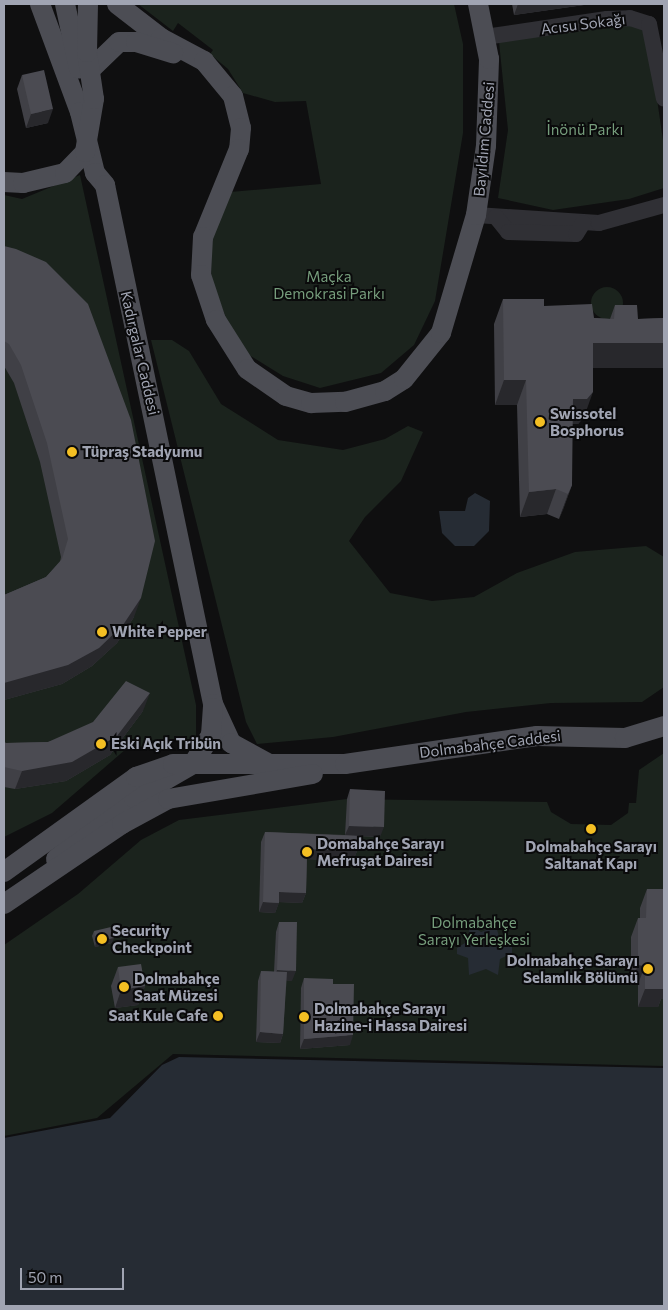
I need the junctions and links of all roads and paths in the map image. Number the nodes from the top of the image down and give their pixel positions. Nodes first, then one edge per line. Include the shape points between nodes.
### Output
1 (40, 4) edge
2 (65, 4) edge
3 (88, 4) edge
4 (116, 4) edge
5 (478, 4) edge
6 (664, 32) edge
7 (485, 37) junction
8 (119, 42) junction
9 (657, 55) junction
10 (90, 70) junction
11 (662, 73) edge
12 (664, 99) edge
13 (93, 112) junction
14 (87, 142) junction
15 (4, 182) edge
16 (664, 205) edge
17 (486, 216) junction
18 (213, 704) junction
19 (664, 726) edge
20 (193, 764) junction
21 (344, 764) junction
22 (273, 766) junction
23 (4, 872) edge
24 (38, 878) junction
25 (4, 904) edge

1 - 14 main road
2 - 13 main road
3 - 10 main road, Kadırgalar Caddesi
4 - 8 main road via 122,28
4 - 17 main road, Bayıldım Caddesi via 162,38 204,61 233,96 241,128 239,149 203,237 201,275 228,344 264,384 312,404 370,397 404,379 441,333
5 - 7 main road, Bayıldım Caddesi
6 - 9 street, Acısu Sokağı
7 - 9 street, Acısu Sokağı via 630,18 649,24
7 - 17 main road, Bayıldım Caddesi via 489,117
8 - 10 main road
8 - 17 main road, Bayıldım Caddesi via 151,45 191,64 210,79 226,107 232,137 194,233 192,272 203,313 226,359 249,384 282,406 306,415 364,412 397,398 427,373 448,346 464,312
9 - 11 street, Acısu Sokağı
10 - 13 main road, Kadırgalar Caddesi
11 - 12 street, Acısu Sokağı
13 - 14 main road, Kadırgalar Caddesi
14 - 15 main road via 80,160 64,172 23,183
14 - 18 main road, Kadırgalar Caddesi via 95,173 105,185
16 - 17 street via 583,223
18 - 20 main road, Kadırgalar Caddesi via 211,735
18 - 22 main road, Kadırgalar Caddesi via 231,743
19 - 21 main road, Dolmabahçe Caddesi via 625,738 537,736
20 - 22 main road
20 - 23 main road via 172,764 136,777
20 - 24 main road via 109,815 68,846
21 - 22 main road
21 - 24 main road via 295,778 168,798
24 - 25 main road

